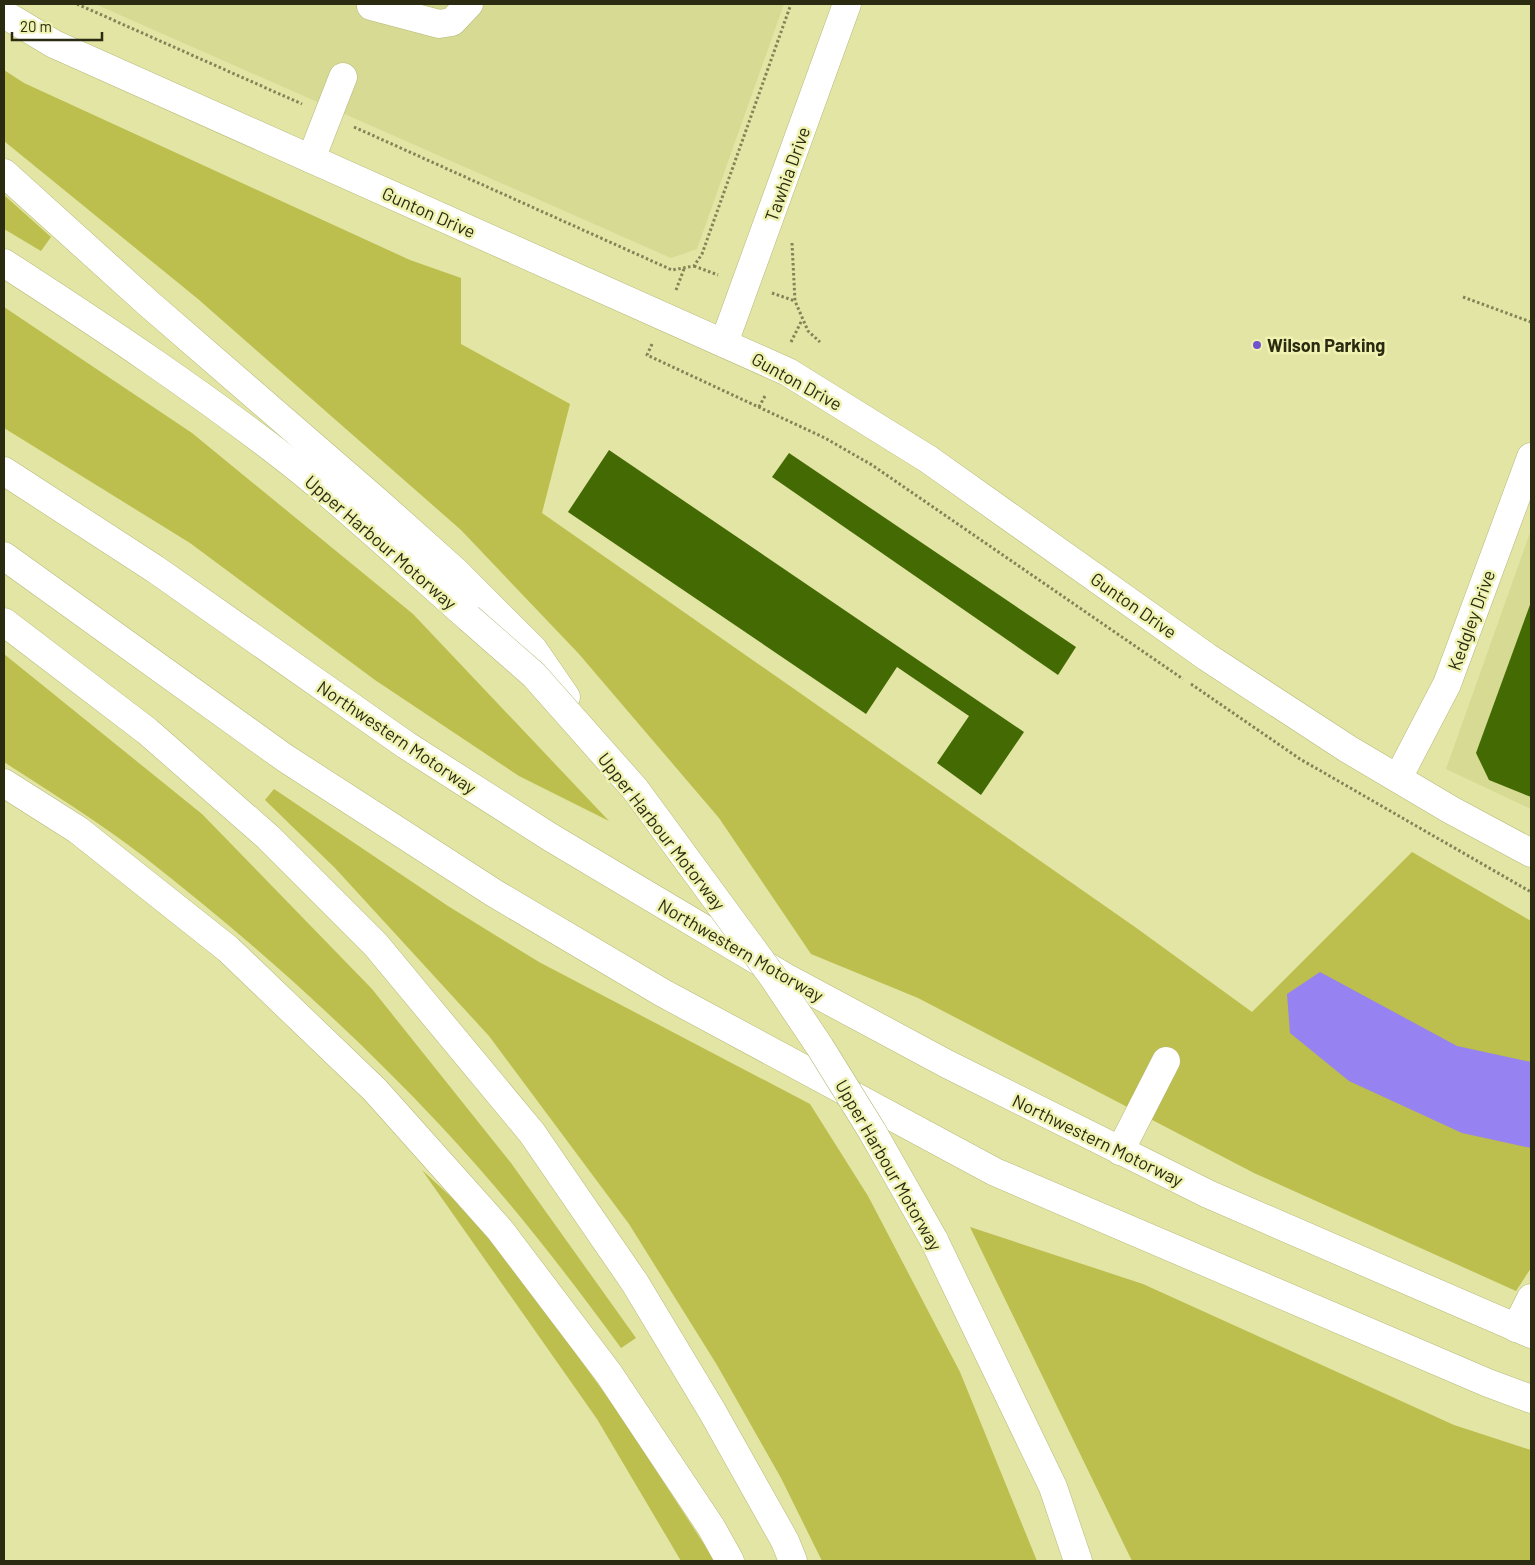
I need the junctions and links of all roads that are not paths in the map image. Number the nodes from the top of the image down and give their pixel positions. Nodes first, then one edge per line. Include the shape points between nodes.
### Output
1 (11, 4) edge
2 (469, 4) edge
3 (847, 4) edge
4 (371, 6) dead end
5 (4, 14) edge
6 (343, 77) dead end
7 (311, 159) junction
8 (4, 173) edge
9 (4, 263) edge
10 (724, 343) junction
11 (1531, 457) edge
12 (4, 471) edge
13 (4, 556) edge
14 (478, 610) junction
15 (4, 622) edge
16 (1398, 778) junction
17 (4, 783) edge
18 (1531, 854) edge
19 (1166, 1061) dead end
20 (1120, 1151) junction
21 (1531, 1298) edge
22 (1524, 1331) edge
23 (1531, 1399) edge
24 (730, 1561) edge
25 (793, 1561) edge
26 (1078, 1561) edge

1 - 5 main road
2 - 4 main road via 452,22 439,24
3 - 10 main road, Tawhia Drive
5 - 7 main road, Gunton Drive via 42,38
6 - 7 main road
7 - 10 main road, Gunton Drive
8 - 14 main road via 379,503
9 - 14 main road, Upper Harbour Motorway via 221,410
10 - 16 main road, Gunton Drive via 799,379 928,459 1207,657
11 - 16 main road, Kedgley Drive via 1447,684
12 - 20 main road, Northwestern Motorway via 156,569 406,746 550,838 785,976 946,1064
13 - 23 main road via 285,758 494,893 663,993 996,1172 1470,1376
14 - 26 main road, Upper Harbour Motorway, bridge via 635,789 794,1008 872,1131 934,1240 1053,1487
15 - 25 main road via 147,731 268,838 376,945 532,1133 635,1283 712,1411
16 - 18 main road, Gunton Drive
17 - 24 main road via 78,830 228,949 375,1090 500,1230 609,1374 711,1527
19 - 20 main road
20 - 22 main road, Northwestern Motorway via 1208,1194
21 - 22 main road

